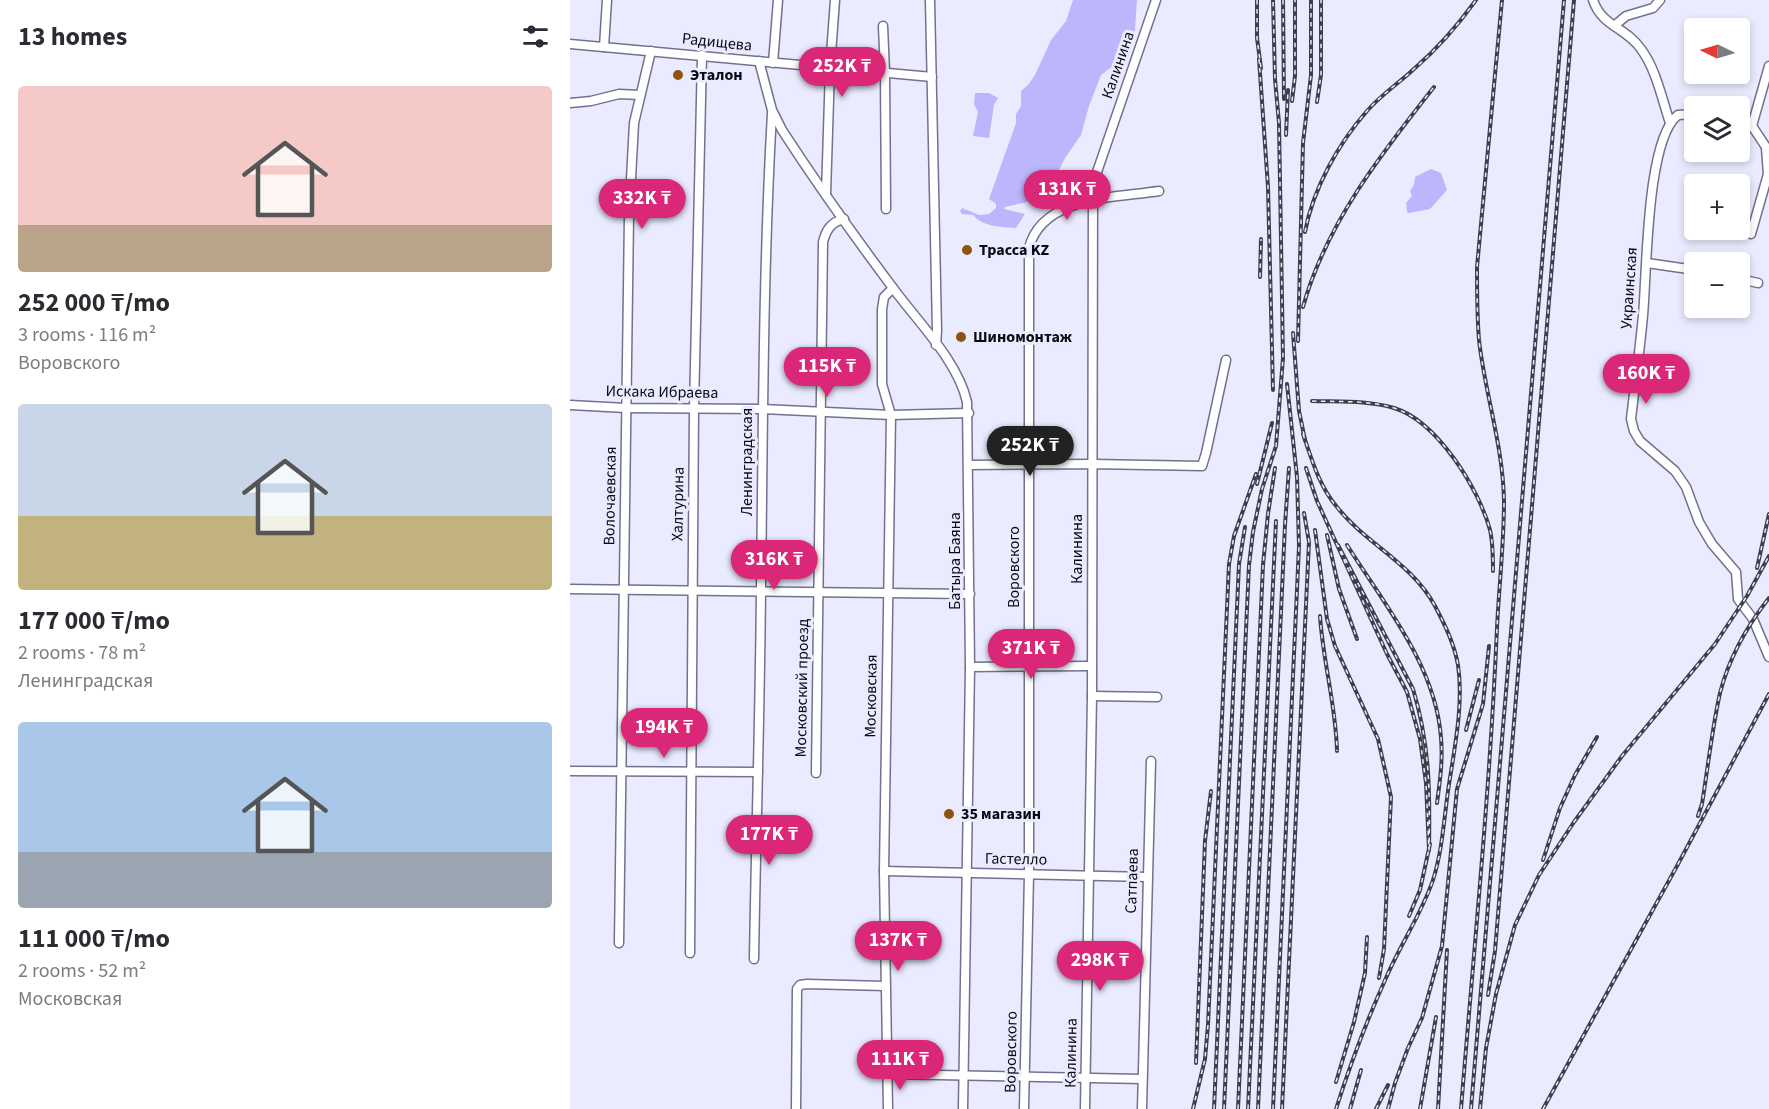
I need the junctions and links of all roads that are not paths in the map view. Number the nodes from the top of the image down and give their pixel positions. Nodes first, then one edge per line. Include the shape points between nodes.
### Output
1 (606, 0) edge
2 (778, 0) edge
3 (835, 0) edge
4 (930, 0) edge
5 (1156, 0) edge
6 (1593, 0) edge
7 (1660, 0) edge
8 (883, 26) dead end
9 (1614, 26) junction
10 (570, 44) edge
11 (604, 47) junction
12 (651, 51) junction
13 (702, 55) junction
14 (759, 62) junction
15 (772, 63) junction
16 (1769, 66) edge
17 (830, 68) junction
18 (885, 73) junction
19 (932, 77) junction
20 (640, 95) junction
21 (570, 103) edge
22 (772, 110) junction
23 (1684, 115) edge
24 (1670, 123) junction
25 (1752, 126) joint
26 (1768, 149) edge
27 (1768, 173) edge
28 (1159, 191) dead end
29 (826, 194) junction
30 (1093, 201) junction
31 (886, 209) dead end
32 (844, 219) junction
33 (1751, 234) dead end
34 (1647, 263) junction
35 (1684, 268) edge
36 (1750, 281) edge
37 (1758, 283) dead end
38 (893, 288) junction
39 (936, 345) junction
40 (1226, 360) dead end
41 (570, 405) edge
42 (626, 408) junction
43 (694, 409) junction
44 (762, 409) junction
45 (822, 411) junction
46 (969, 413) junction
47 (891, 415) junction
48 (1029, 464) junction
49 (1092, 464) junction
50 (969, 465) junction
51 (570, 589) edge
52 (623, 590) junction
53 (693, 590) junction
54 (761, 591) junction
55 (818, 592) junction
56 (888, 593) junction
57 (970, 594) junction
58 (1769, 657) edge
59 (1091, 666) junction
60 (970, 667) junction
61 (1029, 667) junction
62 (1092, 696) junction
63 (1157, 697) dead end
64 (1151, 761) dead end
65 (570, 771) edge
66 (621, 771) junction
67 (691, 772) junction
68 (758, 772) junction
69 (816, 773) dead end
70 (884, 871) junction
71 (968, 873) junction
72 (1029, 874) junction
73 (1090, 875) junction
74 (1147, 877) junction
75 (619, 944) dead end
76 (690, 953) dead end
77 (754, 959) dead end
78 (885, 986) junction
79 (886, 1074) junction
80 (964, 1075) junction
81 (1025, 1077) junction
82 (1085, 1078) junction
83 (1142, 1079) junction
84 (796, 1109) edge
85 (888, 1109) edge
86 (963, 1109) edge
87 (1024, 1109) edge
88 (1085, 1109) edge
89 (1142, 1109) edge

1 - 11 street
2 - 15 street
3 - 17 street
4 - 19 street
5 - 30 street, Калинина via 1097,172
6 - 9 street via 1602,18
7 - 9 street via 1653,8 1626,16
8 - 18 street
9 - 24 street via 1643,51
10 - 11 street, Радищева
11 - 12 street, Радищева
12 - 13 street, Радищева
12 - 20 street, Волочаевская
13 - 14 street, Радищева
13 - 43 street, Халтурина
14 - 15 street, Радищева
14 - 22 street, Батыра Баяна
15 - 17 street, Радищева
16 - 25 street
17 - 18 street, Радищева
17 - 29 street
18 - 19 street, Радищева
18 - 31 street
19 - 39 street
20 - 21 street via 619,94
20 - 42 street, Волочаевская via 634,123 629,216
22 - 29 street, Батыра Баяна
22 - 44 street, Ленинградская
23 - 24 street
24 - 34 street, Украинская via 1654,176
25 - 26 street
26 - 27 street
27 - 33 street
28 - 30 street, Воровского
29 - 32 street, Батыра Баяна
30 - 48 street, Воровского via 1066,207 1052,215 1035,233 1029,248
30 - 49 street, Калинина
32 - 38 street, Батыра Баяна
32 - 45 street, Московский проезд via 832,224 823,242
34 - 35 street
34 - 58 street, Украинская via 1631,419 1634,431 1686,487 1699,522 1736,572 1738,599 1753,619
36 - 37 street
38 - 39 street, Батыра Баяна
38 - 47 street, Московская via 884,297 882,309 882,384
39 - 46 street, Батыра Баяна via 962,385
40 - 49 street via 1202,466
41 - 42 street, Искака Ибраева
42 - 43 street, Искака Ибраева
42 - 52 street, Волочаевская
43 - 44 street, Искака Ибраева
43 - 53 street, Халтурина
44 - 45 street, Искака Ибраева
44 - 54 street, Ленинградская
45 - 47 street, Искака Ибраева
45 - 55 street, Московский проезд
46 - 47 street, Искака Ибраева
46 - 50 street, Батыра Баяна
47 - 56 street, Московская
48 - 49 street
48 - 50 street
48 - 61 street, Воровского
49 - 59 street, Калинина
50 - 57 street, Батыра Баяна
51 - 52 street
52 - 53 street
52 - 66 street, Волочаевская
53 - 54 street
53 - 67 street, Халтурина
54 - 55 street
54 - 68 street, Ленинградская
55 - 56 street
55 - 69 street, Московский проезд
56 - 57 street
56 - 70 street, Московская
57 - 60 street, Батыра Баяна
59 - 61 street
59 - 62 street, Калинина
60 - 61 street
60 - 71 street, Батыра Баяна
61 - 72 street, Воровского
62 - 63 street
62 - 73 street, Калинина
64 - 74 street, Сатпаева
65 - 66 street
66 - 67 street
66 - 75 street, Волочаевская
67 - 68 street
67 - 76 street, Халтурина
68 - 77 street, Ленинградская
70 - 71 street, Гастелло
70 - 78 street, Московская
71 - 72 street, Гастелло
71 - 80 street, Батыра Баяна
72 - 73 street, Гастелло
72 - 81 street, Воровского
73 - 74 street, Гастелло
73 - 82 street, Калинина
74 - 83 street, Сатпаева
78 - 79 street, Московская
78 - 84 street via 807,984 797,989
79 - 80 street
79 - 85 street, Московская
80 - 81 street
80 - 86 street, Батыра Баяна
81 - 82 street
81 - 87 street, Воровского
82 - 83 street
82 - 88 street, Калинина
83 - 89 street, Сатпаева

